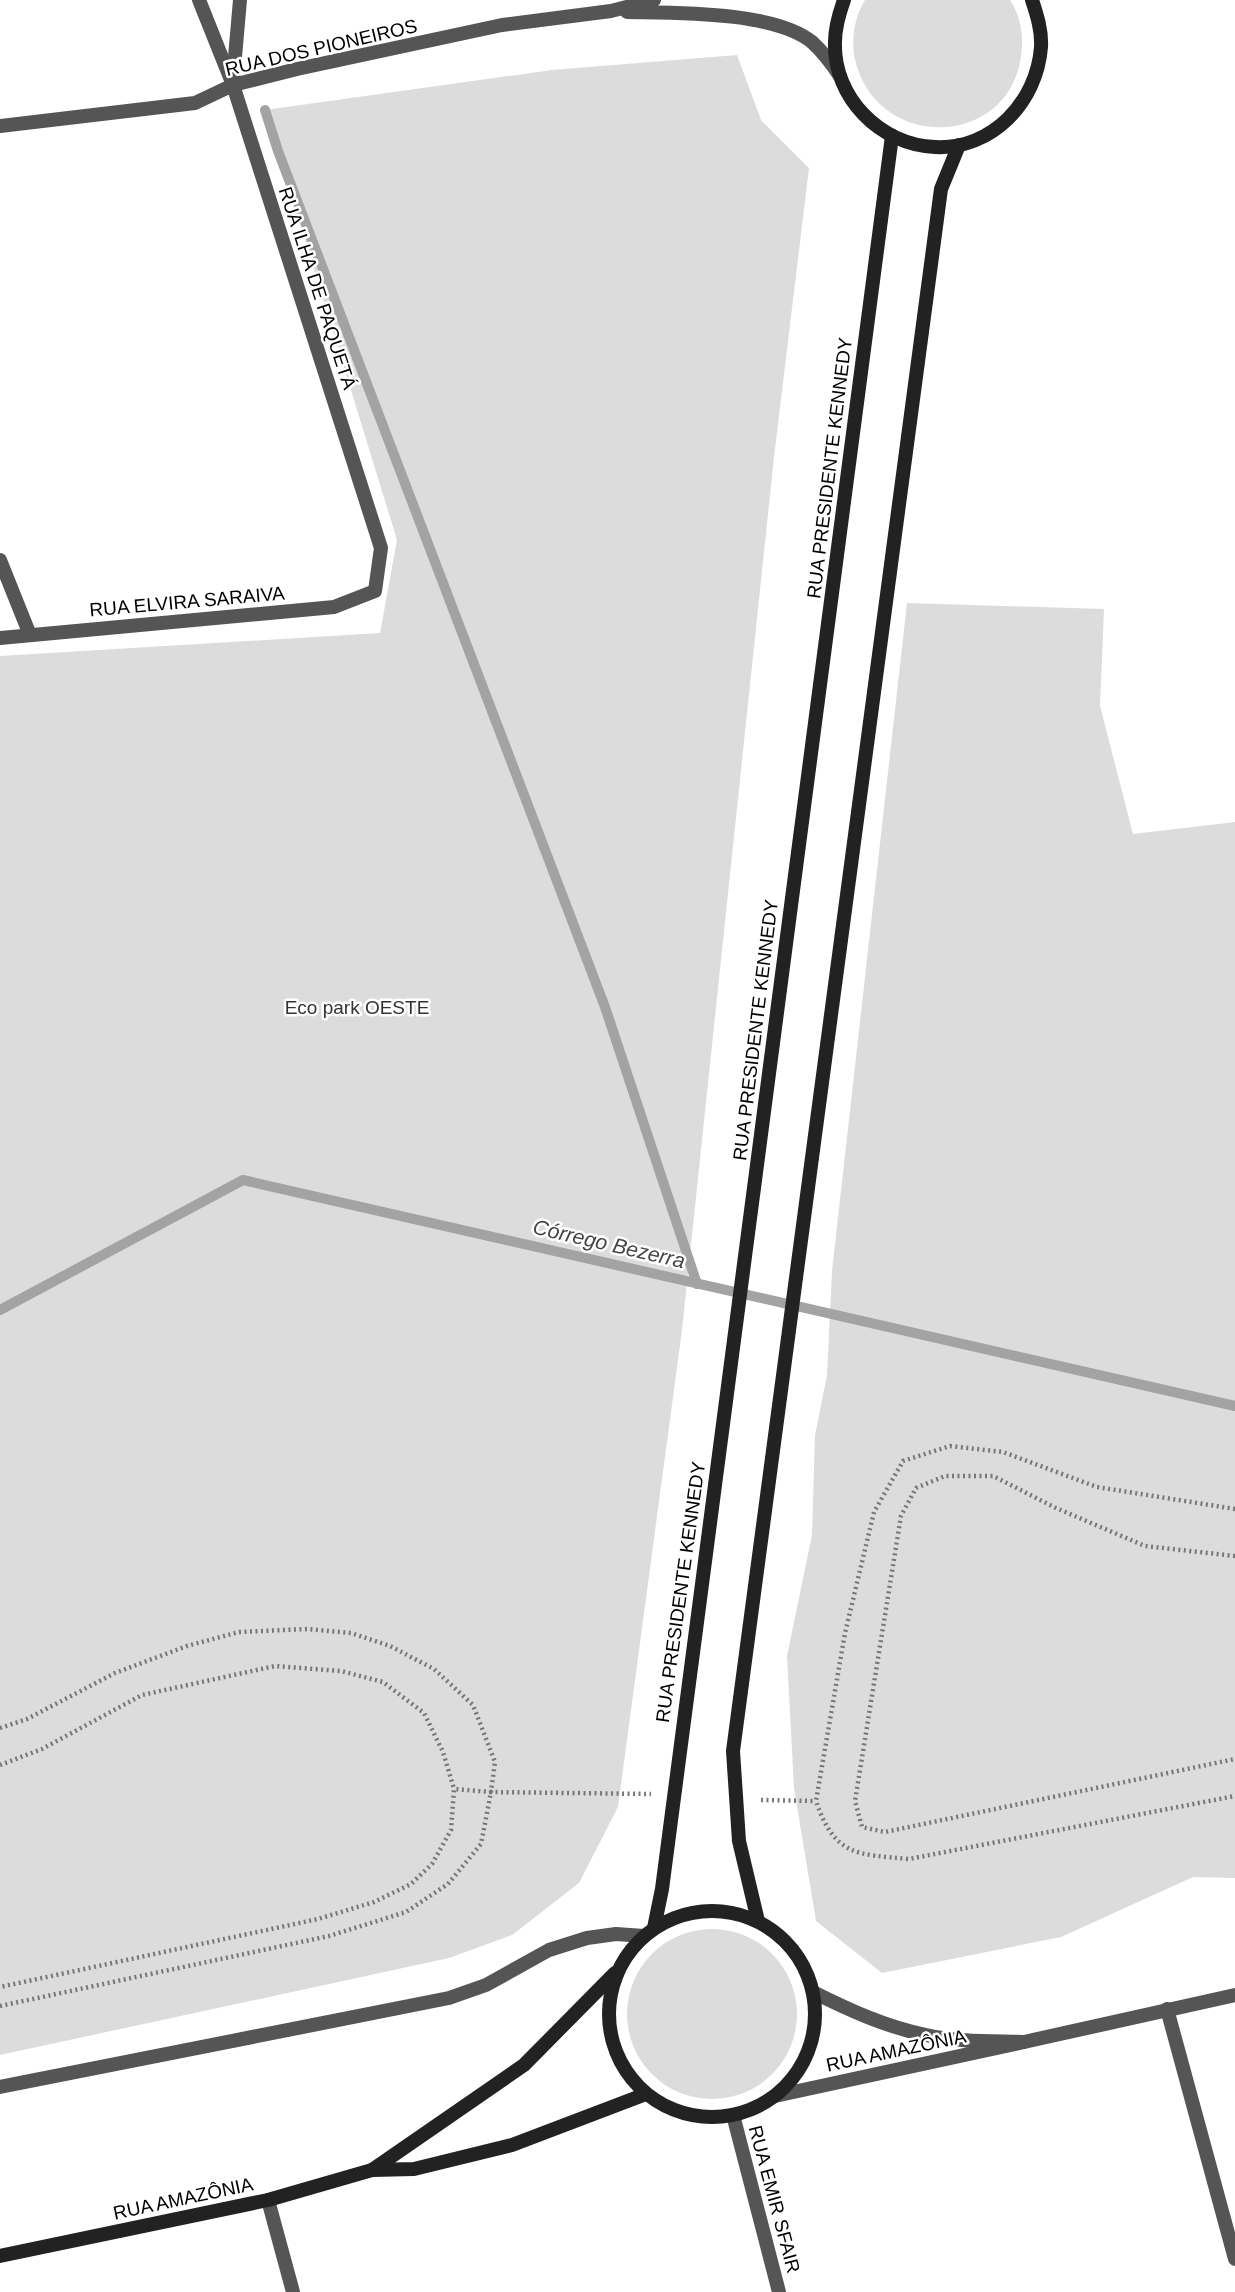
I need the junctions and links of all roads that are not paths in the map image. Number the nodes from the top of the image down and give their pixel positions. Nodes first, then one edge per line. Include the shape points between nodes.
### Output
1 (199, 0) edge
2 (240, 0) edge
3 (654, 0) edge
4 (844, 0) edge
5 (1032, 0) edge
6 (611, 11) junction
7 (840, 76) junction
8 (233, 85) junction
9 (0, 126) edge
10 (892, 136) junction
11 (959, 145) junction
12 (0, 560) edge
13 (375, 591) joint
14 (30, 635) junction
15 (0, 638) edge
16 (758, 1921) junction
17 (649, 1932) junction
18 (620, 1968) junction
19 (813, 1992) junction
20 (1235, 1995) edge
21 (1167, 2009) junction
22 (1024, 2042) junction
23 (0, 2087) edge
24 (646, 2094) junction
25 (775, 2096) junction
26 (733, 2115) junction
27 (372, 2170) junction
28 (268, 2200) junction
29 (0, 2256) edge
30 (1235, 2259) edge
31 (293, 2292) edge
32 (779, 2292) edge

1 - 8 street, RUA ILHA DE PAQUETÁ
2 - 8 street
3 - 6 street, RUA DOS PIONEIROS
4 - 7 main road via 834,42
5 - 11 main road via 1041,44 1030,90 1001,126
6 - 7 street, RUA DOS PIONEIROS via 713,15 785,27 811,41
6 - 8 street, RUA DOS PIONEIROS via 502,25
7 - 10 main road via 856,107
8 - 9 street, RUA DOS PIONEIROS via 195,103
8 - 13 street, RUA ILHA DE PAQUETÁ via 381,548
10 - 11 main road via 913,144
10 - 17 main road, RUA PRESIDENTE KENNEDY via 662,1889
11 - 16 main road via 941,189 733,1751 739,1841
12 - 14 street
13 - 14 street, RUA ELVIRA SARAIVA via 334,607
14 - 15 street, RUA ELVIRA SARAIVA
16 - 17 main road via 738,1913 694,1912
16 - 19 main road via 794,1950
17 - 18 main road
17 - 23 street via 587,1938 549,1950 486,1985 449,1998
18 - 24 main road via 612,1989 611,2036 630,2078
18 - 27 main road, RUA AMAZÔNIA via 524,2065
19 - 22 street, RUA AMAZÔNIA via 854,2012 925,2035
19 - 25 main road via 815,2015 808,2049 792,2080
20 - 21 street, RUA AMAZÔNIA
21 - 22 street, RUA AMAZÔNIA
21 - 30 street
22 - 25 street, RUA AMAZÔNIA
24 - 26 main road via 687,2115
24 - 27 main road, RUA AMAZÔNIA via 512,2145 414,2169
25 - 26 main road
26 - 32 street, RUA EMIR SFAIR
27 - 28 main road, RUA AMAZÔNIA
28 - 29 main road, RUA AMAZÔNIA
28 - 31 street

